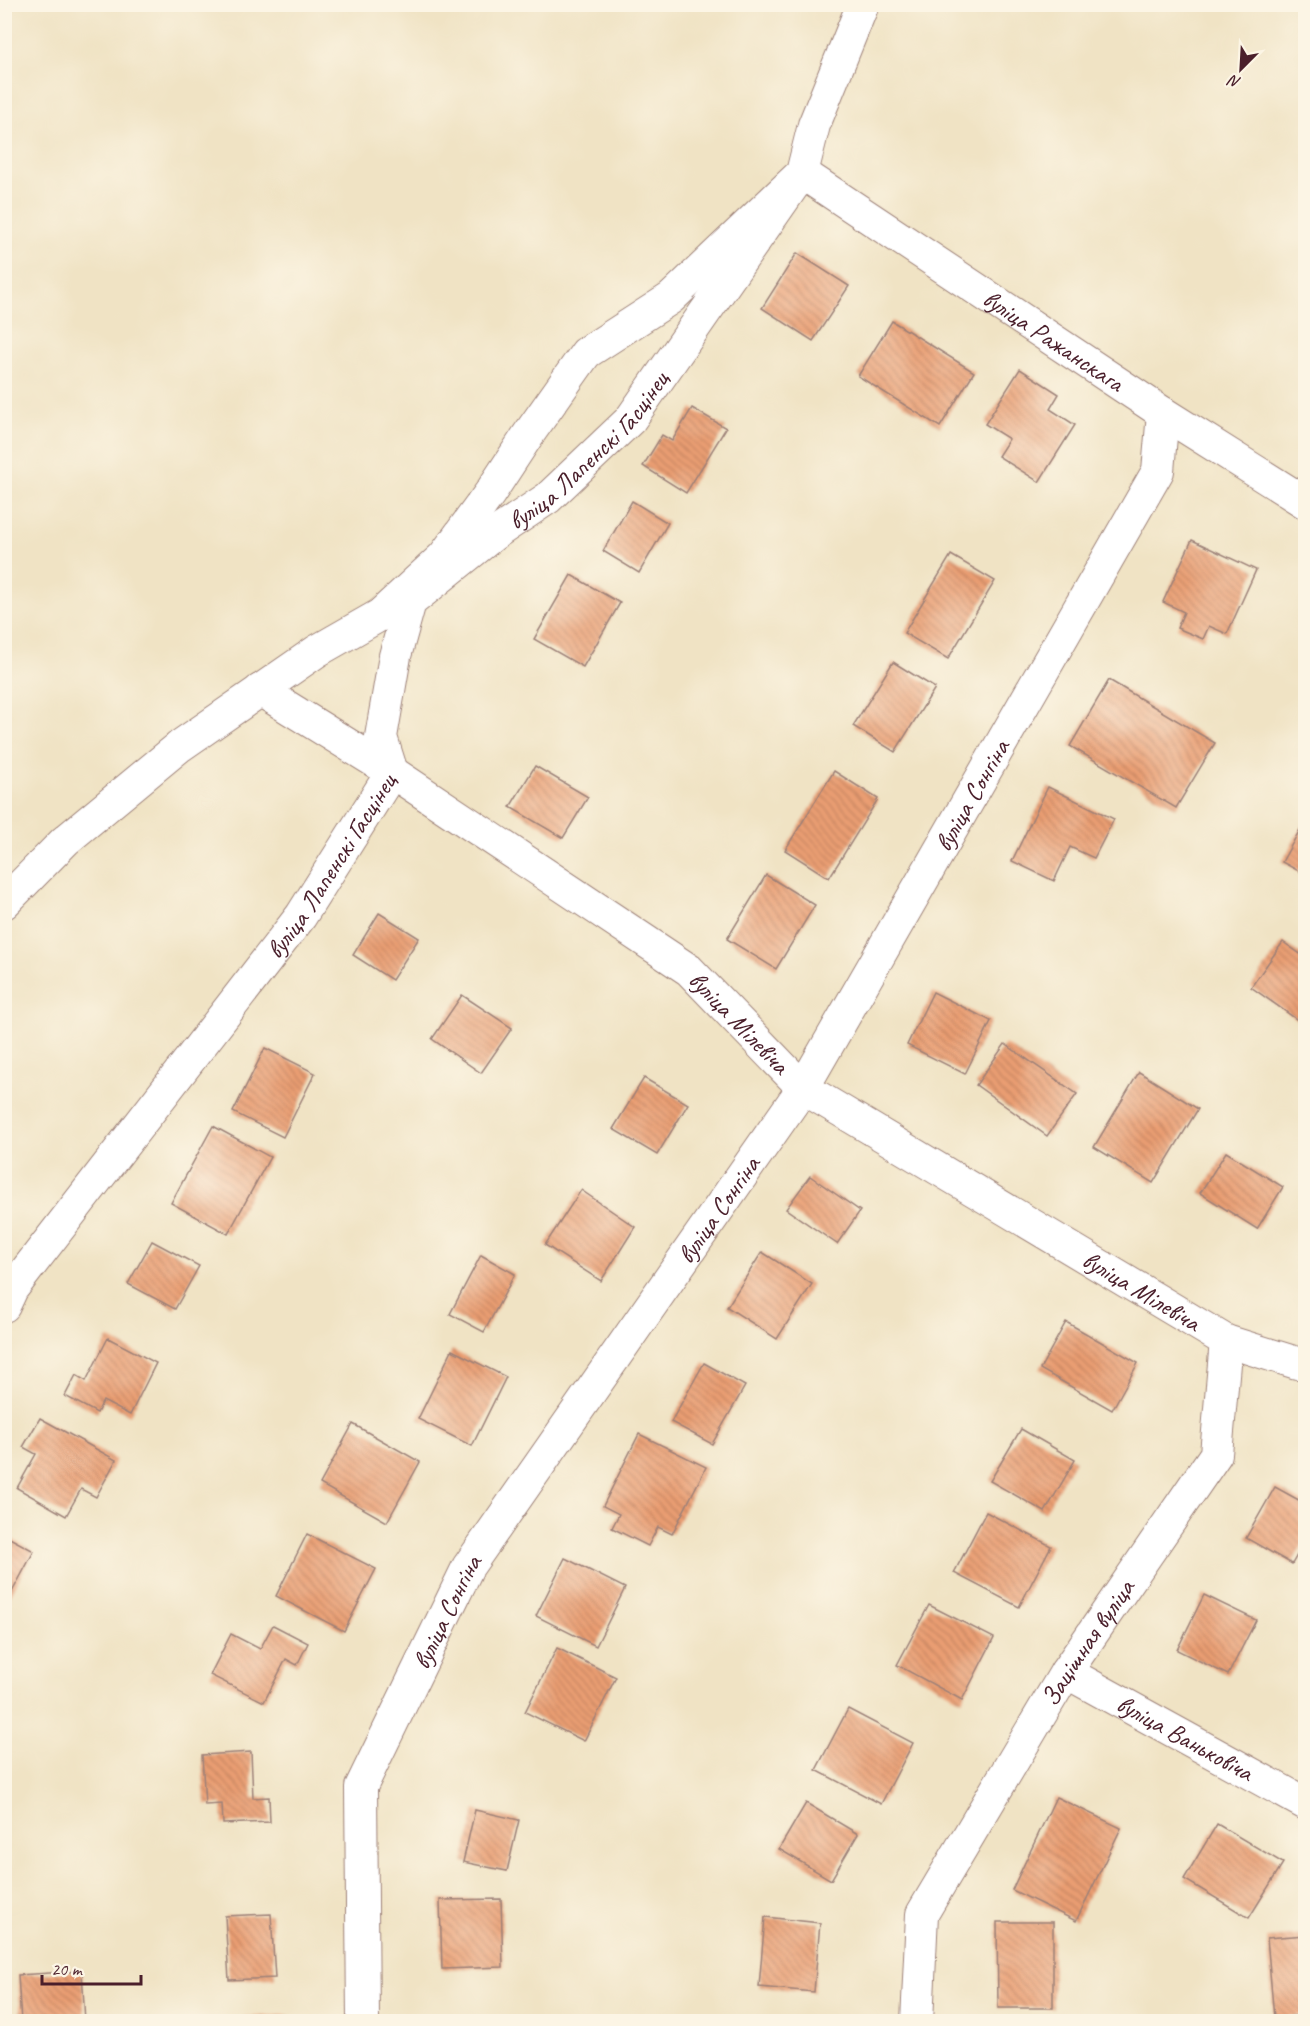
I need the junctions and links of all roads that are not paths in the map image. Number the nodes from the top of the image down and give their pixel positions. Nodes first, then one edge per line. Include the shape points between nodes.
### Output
1 (863, 4) edge
2 (802, 173) junction
3 (1164, 413) junction
4 (1305, 503) edge
5 (261, 690) junction
6 (392, 772) junction
7 (4, 903) edge
8 (803, 1088) junction
9 (4, 1306) edge
10 (1226, 1341) junction
11 (1305, 1362) edge
12 (1066, 1672) junction
13 (1305, 1804) edge
14 (363, 2022) edge
15 (917, 2022) edge

1 - 2 street via 814,125
2 - 3 street, вуліца Ражанскага
2 - 5 street via 671,298 586,353 444,556 380,615 317,651
2 - 6 street, вуліца Лапенскі Гасцінец via 630,420 548,498 493,535 410,602 395,656 381,737
3 - 4 street, вуліца Ражанскага
3 - 8 street, вуліца Сонгіна via 1158,471
5 - 6 street, вуліца Мілевіча
5 - 7 street via 180,746 118,796 65,841
6 - 8 street, вуліца Мілевіча via 689,970
6 - 9 street, вуліца Лапенскі Гасцінец via 301,916 12,1289
8 - 10 street, вуліца Мілевіча
8 - 14 street, вуліца Сонгіна via 468,1568 361,1787
10 - 11 street via 1297,1363
10 - 12 street, Зацішная вуліца via 1216,1454
12 - 13 street, вуліца Ваньковіча
12 - 15 street, Зацішная вуліца via 922,1914

